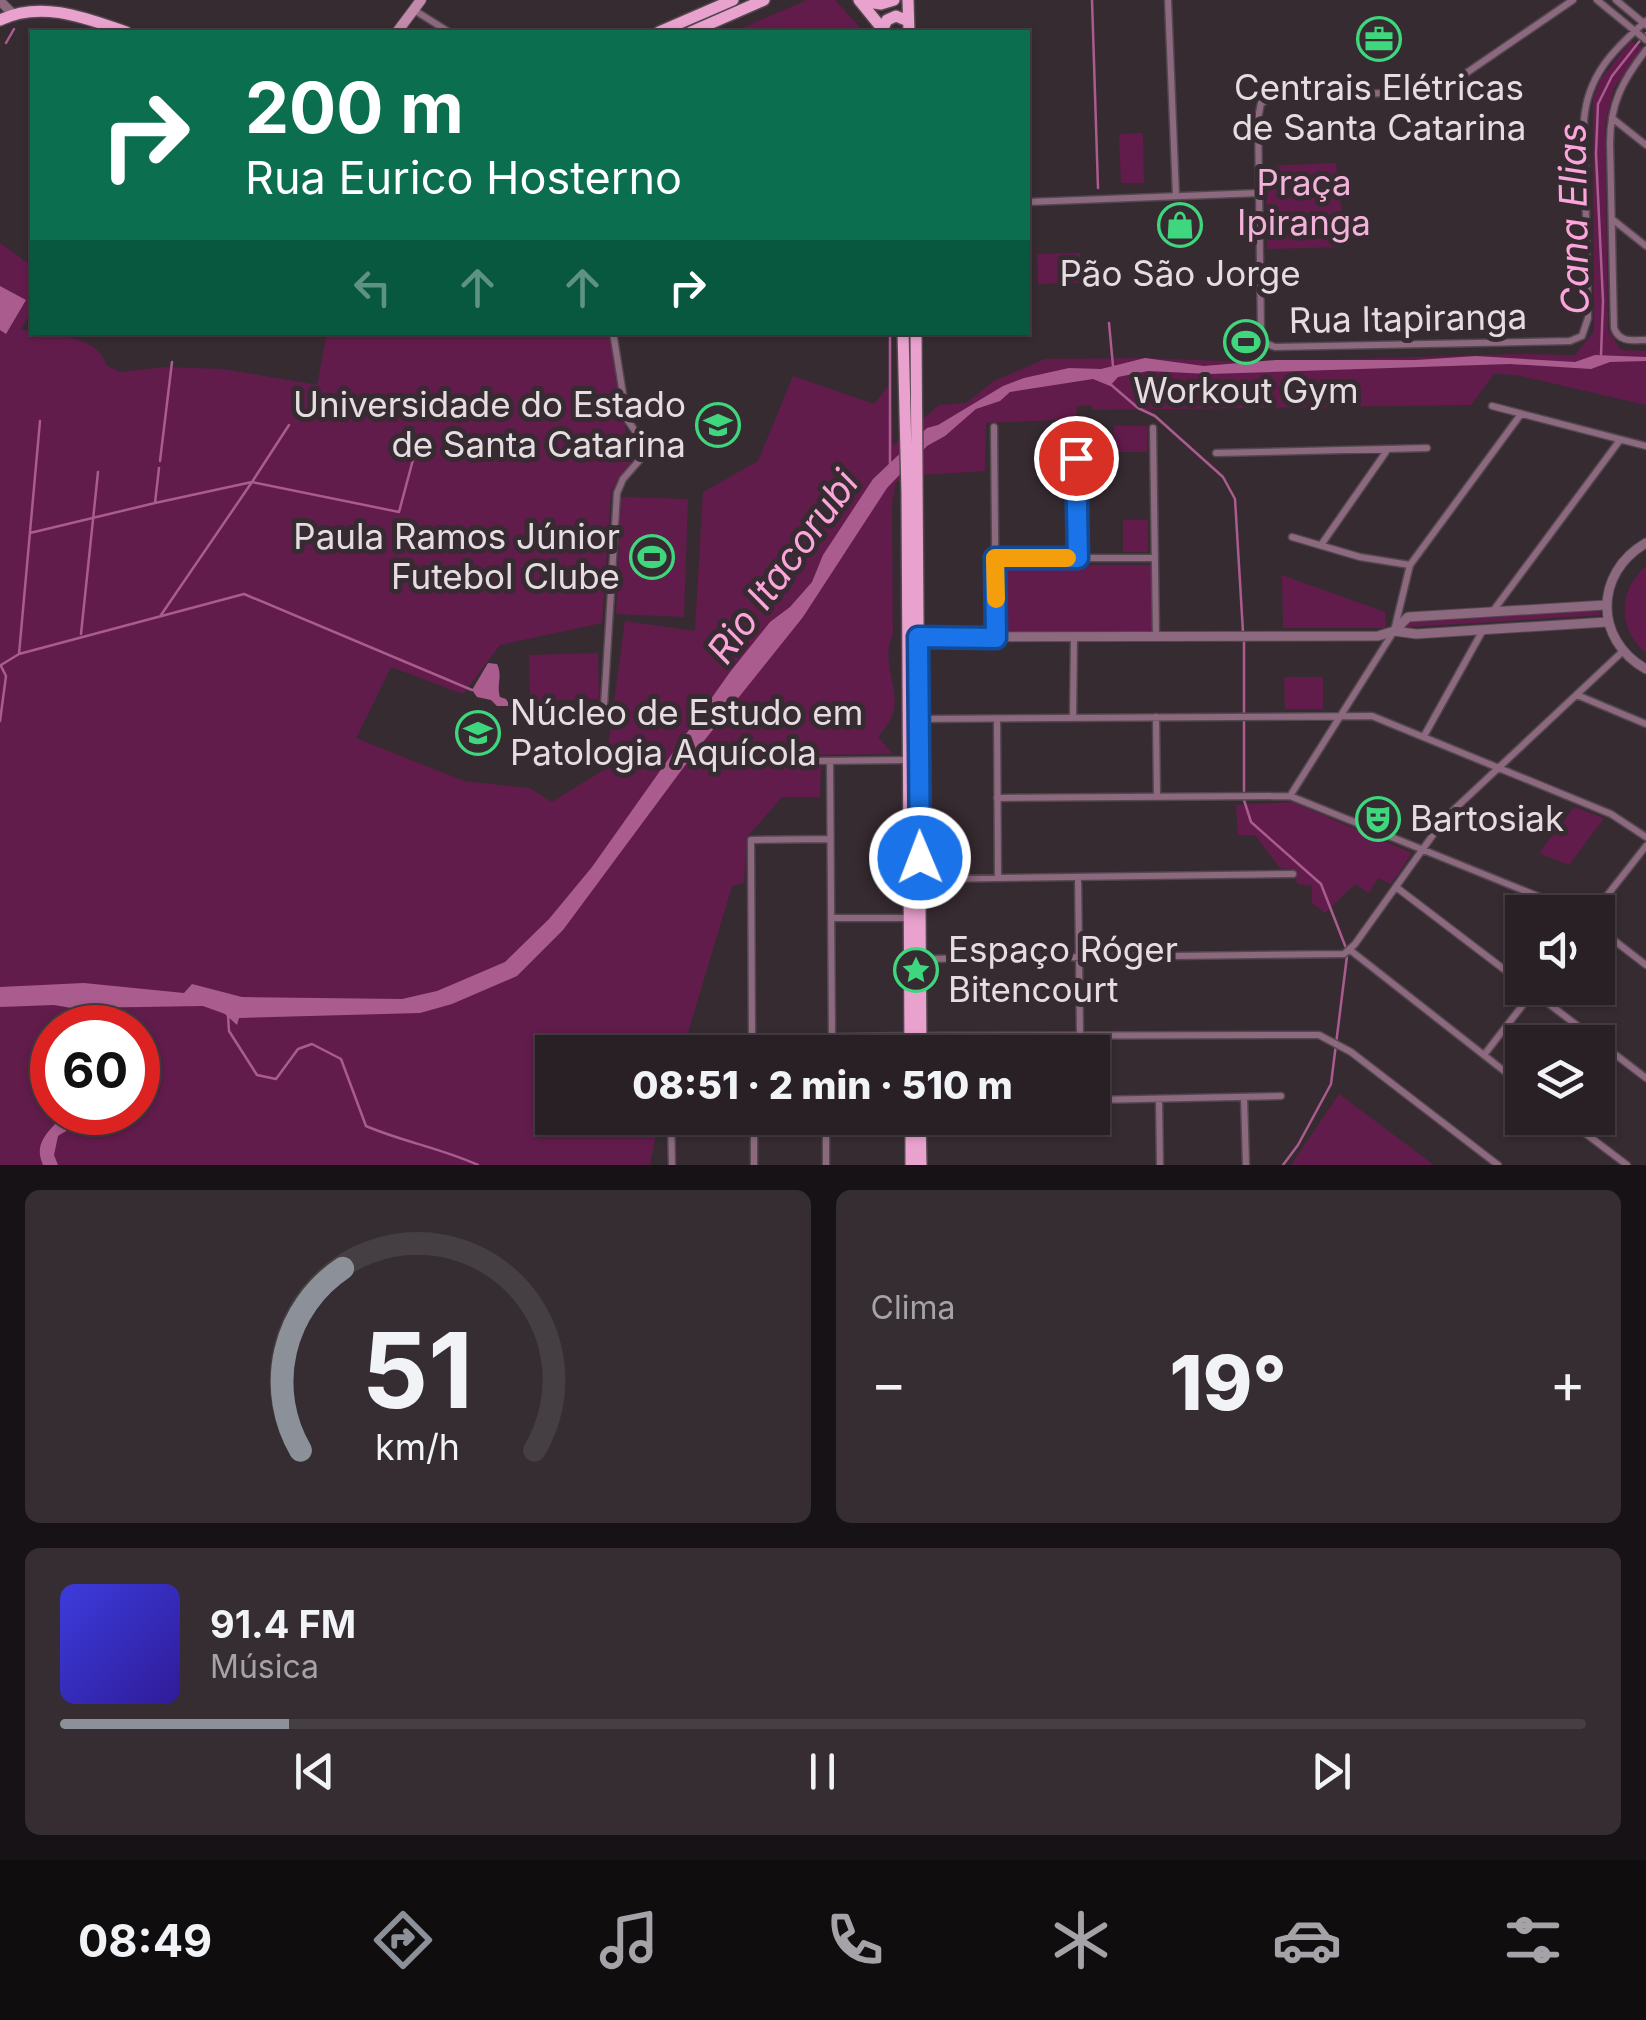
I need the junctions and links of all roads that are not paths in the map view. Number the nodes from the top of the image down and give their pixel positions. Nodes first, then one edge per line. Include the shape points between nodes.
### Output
1 (421, 0) edge
2 (733, 0) edge
3 (764, 0) edge
4 (860, 0) edge
5 (894, 0) edge
6 (908, 0) edge
7 (1168, 0) edge
8 (1573, 0) edge
9 (1597, 0) edge
10 (1616, 0) edge
11 (0, 2) edge
12 (414, 10) junction
13 (12, 13) junction
14 (0, 20) edge
15 (1645, 23) edge
16 (909, 27) edge
17 (120, 30) edge
18 (399, 30) edge
19 (447, 30) edge
20 (664, 30) edge
21 (696, 30) edge
22 (884, 30) edge
23 (1636, 32) junction
24 (1646, 40) edge
25 (1646, 50) edge
26 (1611, 117) junction
27 (1646, 145) edge
28 (1259, 194) junction
29 (1176, 196) junction
30 (1030, 202) edge
31 (1611, 218) junction
32 (1646, 246) edge
33 (613, 335) edge
34 (903, 335) edge
35 (916, 335) edge
36 (1646, 340) edge
37 (1492, 406) dead end
38 (1521, 414) junction
39 (1075, 424) dead end
40 (994, 427) dead end
41 (1153, 428) dead end
42 (911, 438) junction
43 (1620, 440) junction
44 (1646, 446) edge
45 (1427, 448) dead end
46 (1388, 449) junction
47 (1216, 453) dead end
48 (1292, 537) dead end
49 (1646, 543) edge
50 (1321, 546) junction
51 (995, 558) junction
52 (1078, 558) junction
53 (1155, 558) junction
54 (1410, 565) junction
55 (1606, 604) junction
56 (1492, 612) junction
57 (1607, 622) junction
58 (1484, 630) junction
59 (1394, 631) junction
60 (912, 637) junction
61 (996, 638) junction
62 (1074, 638) junction
63 (1156, 638) junction
64 (1622, 652) junction
65 (1646, 670) edge
66 (1577, 695) junction
67 (604, 706) dead end
68 (1340, 716) junction
69 (996, 718) junction
70 (1073, 718) junction
71 (1156, 718) junction
72 (913, 719) junction
73 (1646, 724) edge
74 (1424, 736) junction
75 (908, 760) junction
76 (814, 761) dead end
77 (830, 761) junction
78 (1500, 768) junction
79 (1290, 796) junction
80 (1157, 797) junction
81 (998, 798) junction
82 (1646, 837) edge
83 (830, 839) junction
84 (1646, 846) edge
85 (1423, 850) junction
86 (1293, 874) dead end
87 (1078, 877) junction
88 (998, 878) junction
89 (920, 879) junction
90 (1396, 887) junction
91 (1534, 895) edge
92 (1607, 895) edge
93 (831, 918) junction
94 (908, 918) junction
95 (1615, 941) edge
96 (1347, 952) junction
97 (1079, 956) junction
98 (922, 959) junction
99 (1646, 964) edge
100 (1505, 969) edge
101 (1518, 1005) edge
102 (1552, 1005) edge
103 (752, 1035) edge
104 (832, 1035) edge
105 (915, 1035) edge
106 (915, 1035) edge
107 (1080, 1035) edge
108 (1110, 1036) edge
109 (1484, 1055) junction
110 (1505, 1072) edge
111 (1646, 1078) edge
112 (1281, 1096) dead end
113 (1244, 1098) junction
114 (1159, 1099) junction
115 (1110, 1100) edge
116 (671, 1135) edge
117 (754, 1135) edge
118 (826, 1135) edge
119 (910, 1135) edge
120 (920, 1135) edge
121 (1587, 1135) edge
122 (672, 1165) edge
123 (754, 1165) edge
124 (826, 1165) edge
125 (911, 1165) edge
126 (921, 1165) edge
127 (1160, 1165) edge
128 (1246, 1165) edge
129 (1498, 1165) edge
130 (1627, 1165) edge

1 - 12 main road
2 - 20 main road
3 - 21 main road
4 - 5 main road
4 - 22 main road
6 - 16 main road
7 - 29 street
8 - 28 street via 1440,91 1267,98 1258,110
9 - 23 street
10 - 15 street
11 - 13 street
12 - 18 main road
12 - 19 street
13 - 14 main road
13 - 17 main road via 65,12
15 - 23 street
16 - 22 main road via 896,16
23 - 24 street
23 - 28 street, Rua Itapiranga via 1594,78 1585,106 1588,318 1582,336 1269,346 1261,332
25 - 26 street via 1622,82
26 - 27 street
26 - 31 street
28 - 29 street
29 - 30 street
31 - 32 street
31 - 36 street via 1616,335
33 - 67 street via 626,419 644,455 617,493
34 - 42 main road
35 - 42 main road
37 - 38 street
38 - 43 street
38 - 54 street
39 - 52 street
40 - 51 street
41 - 53 street
42 - 60 main road
42 - 60 main road via 917,482
43 - 44 street
43 - 56 street
45 - 46 street
46 - 47 street
46 - 50 street
48 - 50 street
49 - 55 street via 1616,569
50 - 54 street
51 - 52 street
51 - 61 street
52 - 53 street
53 - 63 street
54 - 59 street
55 - 56 street
55 - 57 street
56 - 59 street via 1408,617
57 - 58 street
57 - 64 street
58 - 59 street
58 - 74 street
59 - 63 street
59 - 68 street
60 - 61 street
60 - 72 main road
61 - 62 street
62 - 63 street
62 - 70 street
64 - 65 street
64 - 66 street
66 - 73 street
66 - 78 street
68 - 71 street
68 - 74 street via 1378,717
68 - 79 street
69 - 70 street
69 - 72 street
69 - 81 street
70 - 71 street
71 - 80 street
72 - 75 main road
72 - 89 main road
74 - 78 street
75 - 77 street
75 - 94 main road
76 - 77 street
77 - 83 street
78 - 82 street via 1611,814
78 - 85 street via 1445,818
79 - 80 street
79 - 85 street
80 - 81 street
81 - 88 street
83 - 93 street
83 - 103 street via 751,840
84 - 92 street
85 - 90 street
85 - 91 street
86 - 87 street
87 - 88 street
87 - 97 street
88 - 89 street
89 - 98 main road
90 - 96 street
90 - 100 street
93 - 94 street
93 - 104 street
94 - 105 main road
95 - 99 street
96 - 97 street
96 - 109 street
97 - 98 street
97 - 107 street
98 - 106 main road
101 - 109 street
102 - 111 street
108 - 129 street via 1329,1038
109 - 110 street
112 - 113 street
113 - 114 street
113 - 128 street
114 - 115 street
114 - 127 street
116 - 122 street
117 - 123 street
118 - 124 street
119 - 125 main road
120 - 126 main road
121 - 130 street

